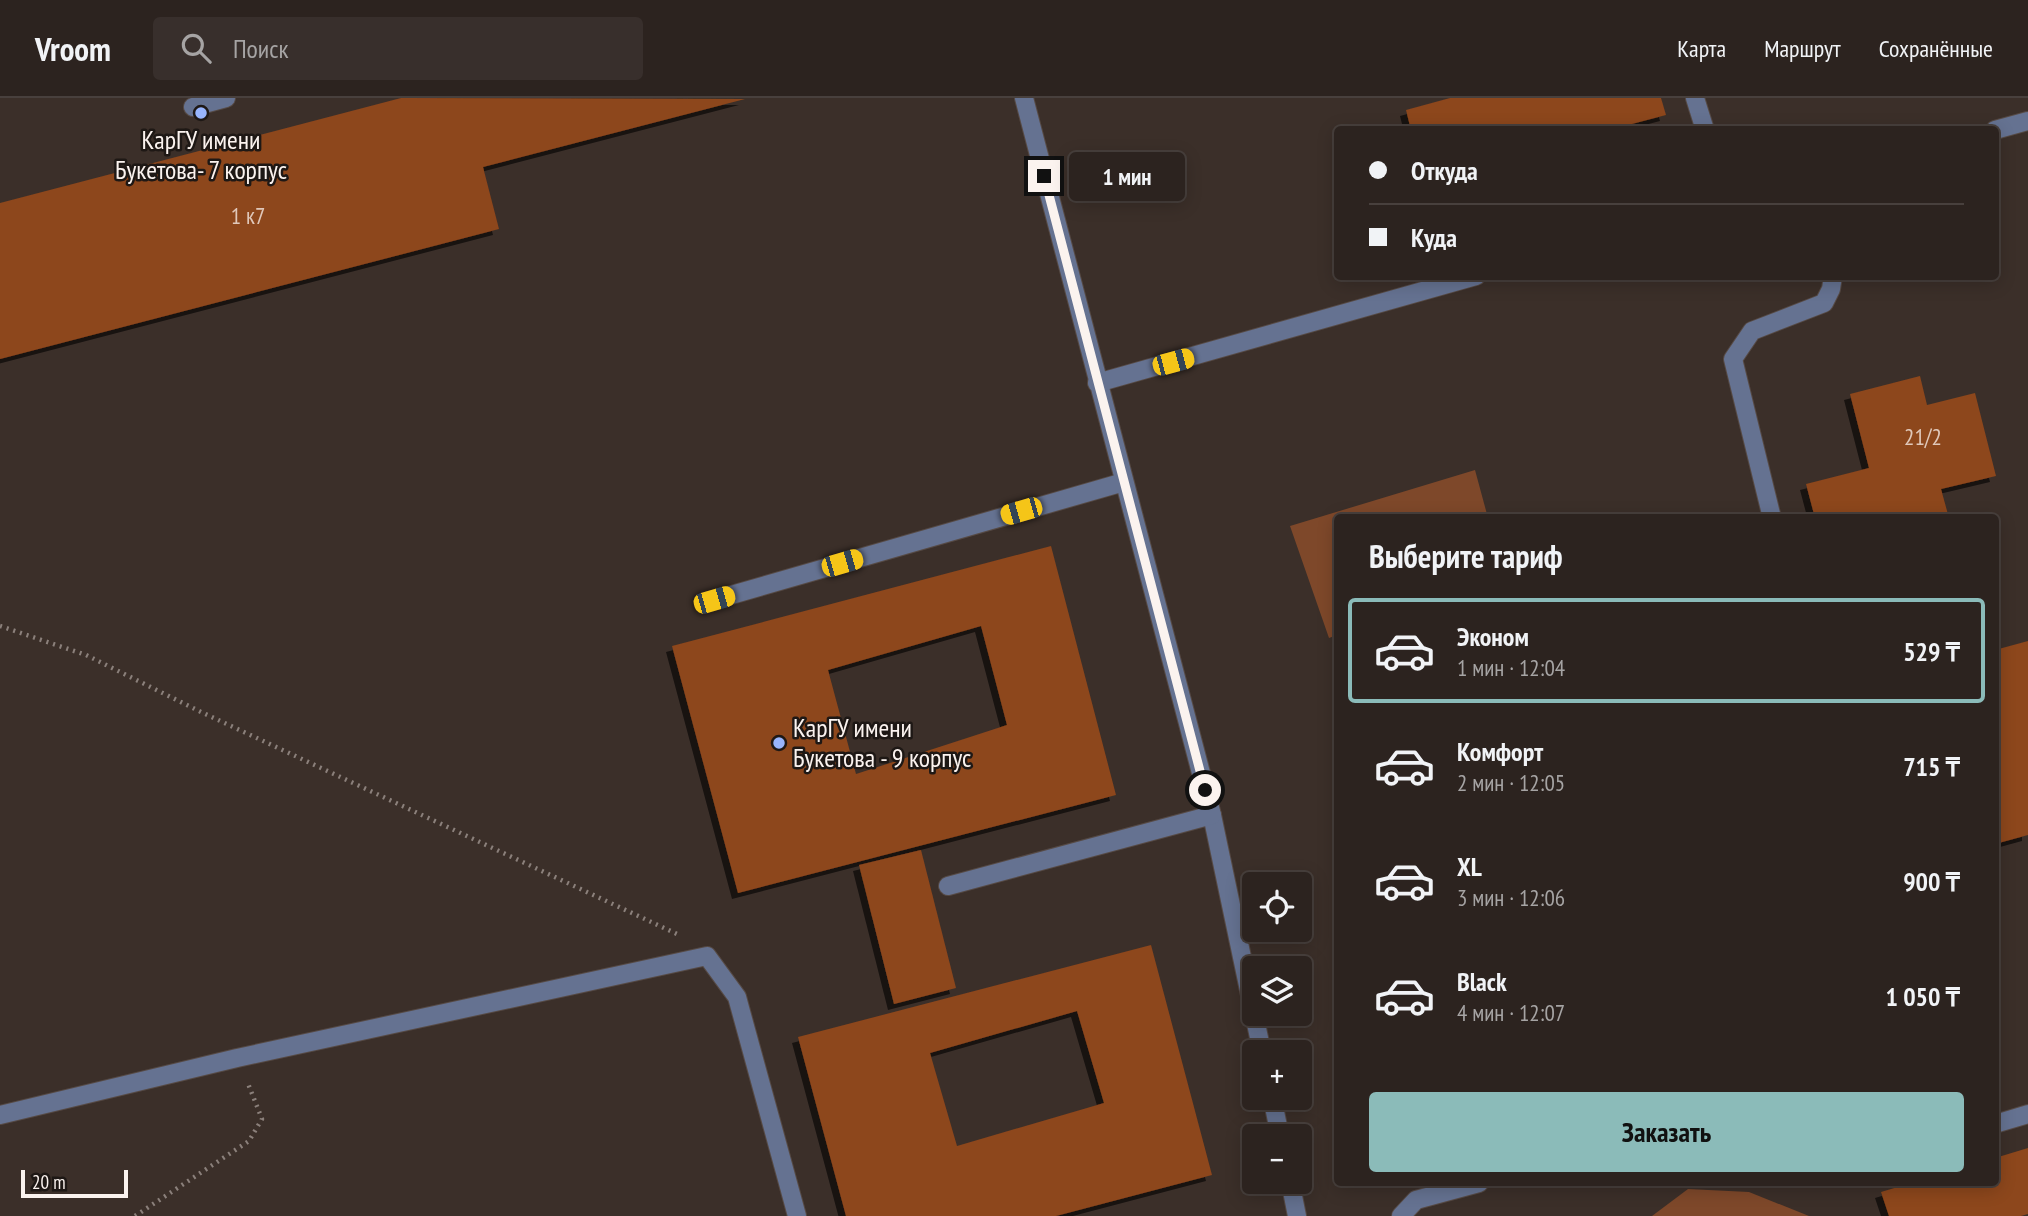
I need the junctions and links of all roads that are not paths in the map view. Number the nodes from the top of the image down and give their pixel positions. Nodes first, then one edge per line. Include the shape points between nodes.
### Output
1 (226, 98) edge
2 (1024, 98) edge
3 (1695, 98) edge
4 (192, 107) dead end
5 (2028, 121) edge
6 (1703, 126) edge
7 (1999, 129) edge
8 (1462, 280) edge
9 (1832, 280) edge
10 (1097, 383) junction
11 (1124, 482) junction
12 (1771, 514) edge
13 (714, 600) dead end
14 (1212, 815) junction
15 (948, 886) dead end
16 (1259, 1040) edge
17 (2028, 1114) edge
18 (0, 1115) edge
19 (1999, 1123) edge
20 (1468, 1186) edge
21 (1293, 1194) edge
22 (797, 1216) edge
23 (1297, 1216) edge
24 (1401, 1216) edge

1 - 4 lane
2 - 10 lane
3 - 6 lane
5 - 7 lane
8 - 10 lane
9 - 12 lane via 1824,303 1752,331 1733,359
10 - 11 lane
11 - 13 lane
11 - 14 lane
14 - 15 lane
14 - 16 lane
17 - 19 lane
18 - 22 lane via 237,1058 707,956 737,997
20 - 24 lane via 1416,1200
21 - 23 lane

